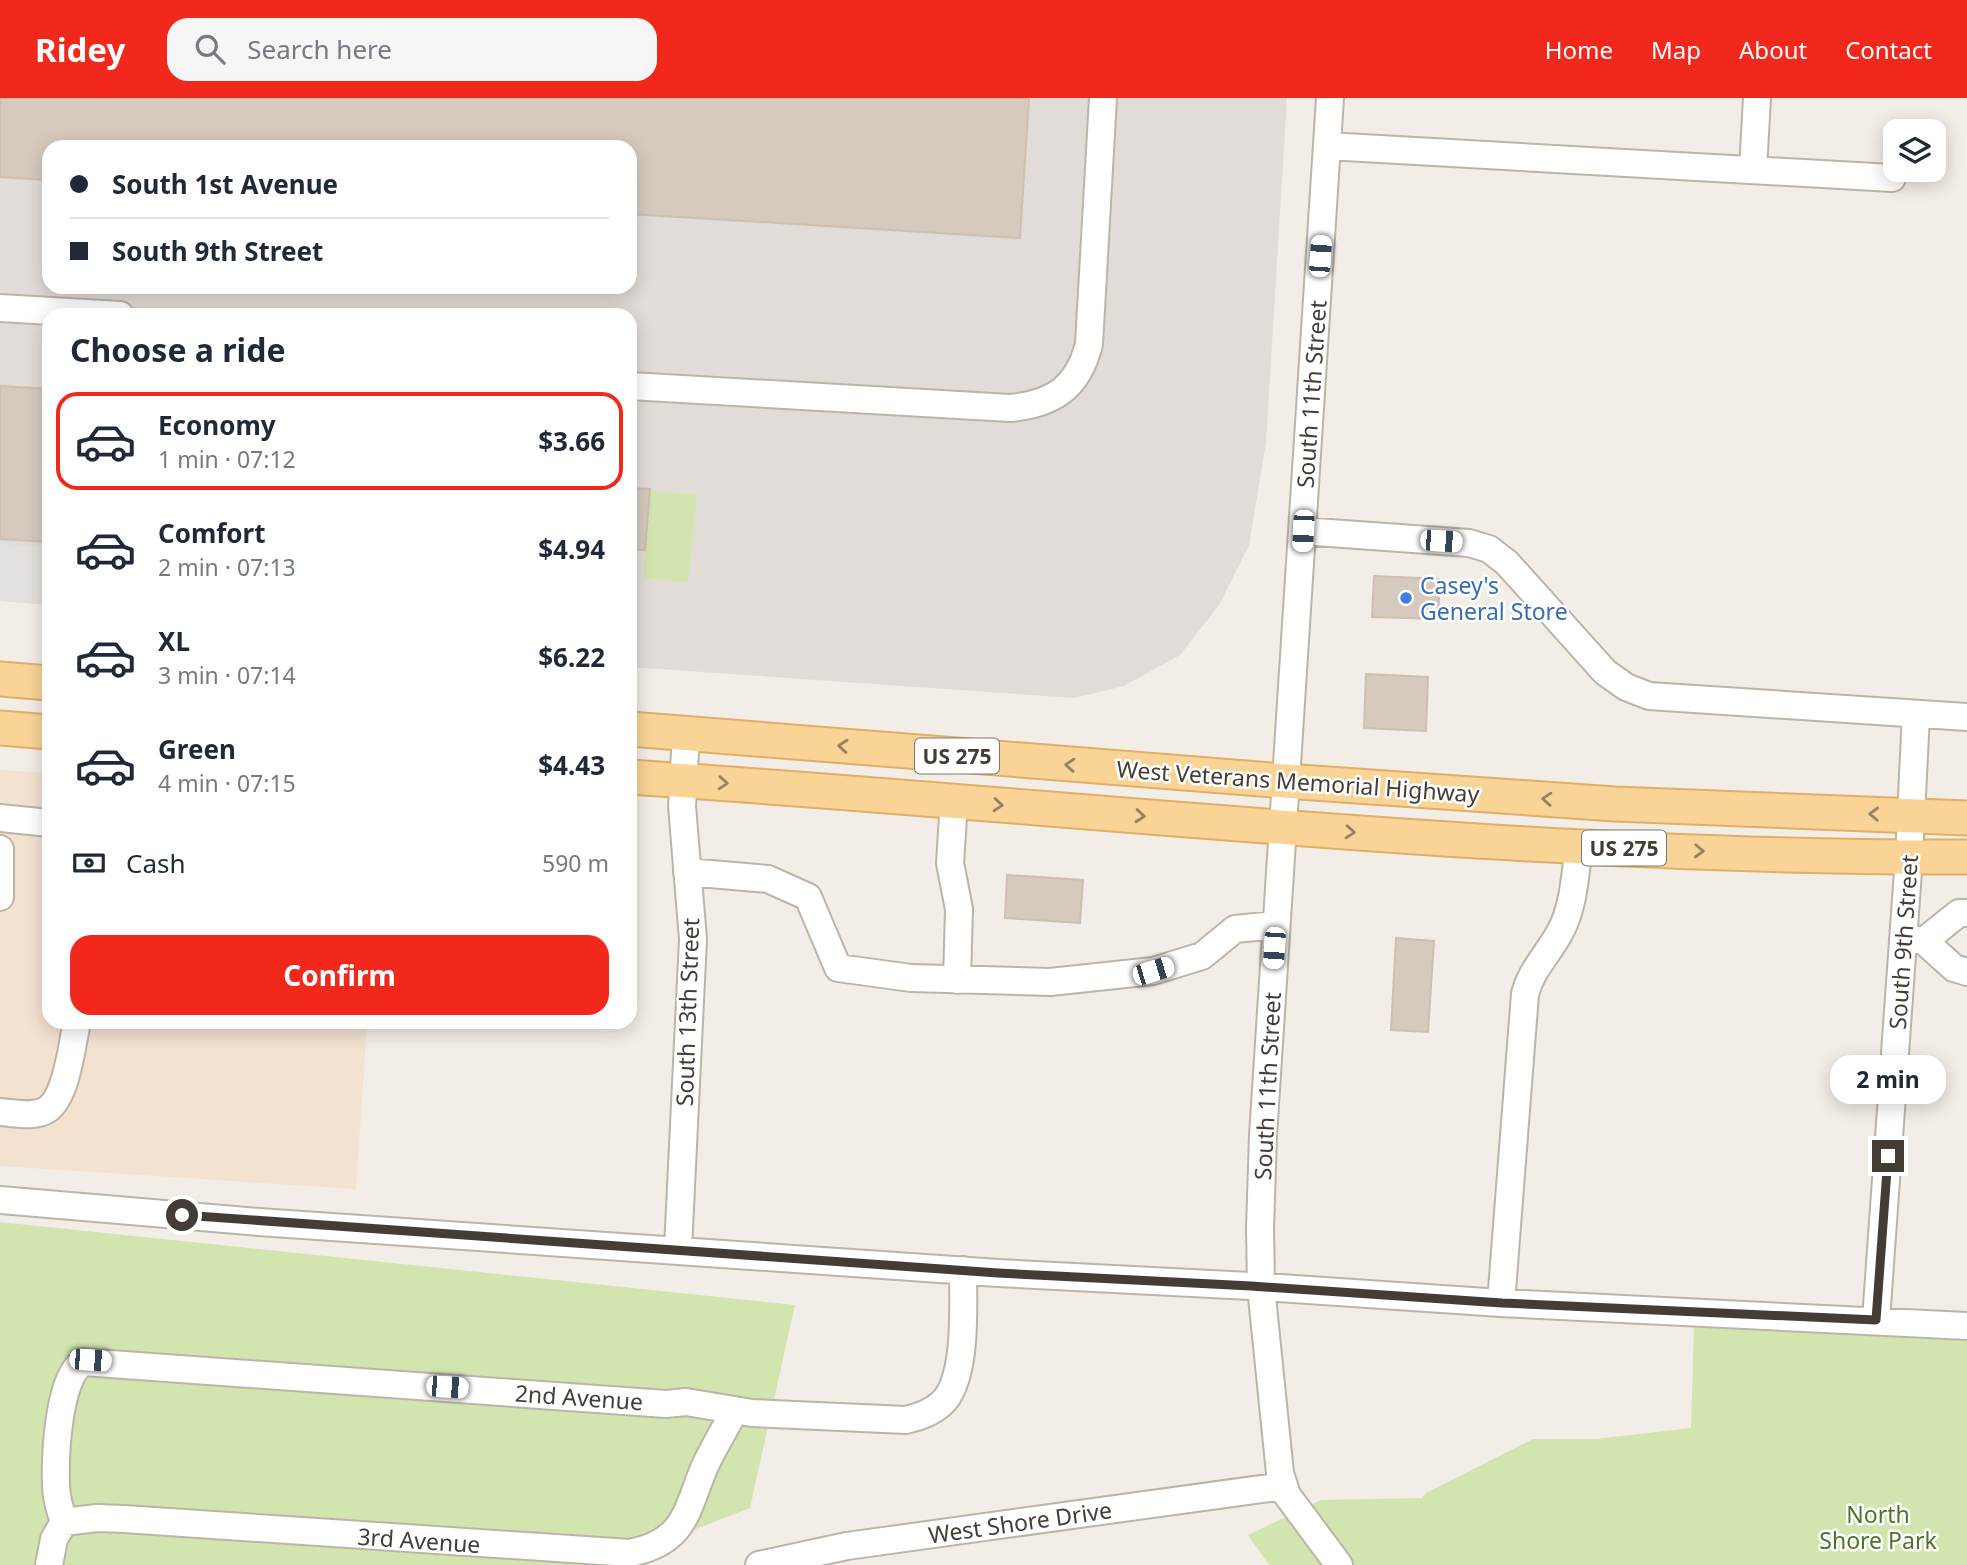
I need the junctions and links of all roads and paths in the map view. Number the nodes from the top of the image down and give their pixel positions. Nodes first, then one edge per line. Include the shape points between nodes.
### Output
1 (1103, 98) edge
2 (1330, 98) edge
3 (1757, 98) edge
4 (1327, 146) junction
5 (1753, 170) junction
6 (1883, 177) edge
7 (0, 308) edge
8 (42, 310) edge
9 (637, 386) edge
10 (1303, 531) junction
11 (0, 679) edge
12 (42, 682) edge
13 (1916, 714) junction
14 (1967, 717) edge
15 (0, 728) edge
16 (637, 730) edge
17 (42, 731) edge
18 (686, 733) junction
19 (637, 777) edge
20 (682, 780) junction
21 (1285, 781) junction
22 (954, 802) junction
23 (1911, 816) junction
24 (0, 818) edge
25 (1967, 818) edge
26 (42, 822) edge
27 (1282, 828) junction
28 (1579, 846) junction
29 (0, 849) edge
30 (1967, 857) edge
31 (1909, 858) junction
32 (687, 872) junction
33 (0, 897) edge
34 (1967, 913) edge
35 (1276, 925) junction
36 (1913, 939) junction
37 (1967, 972) edge
38 (957, 979) junction
39 (75, 1029) edge
40 (0, 1112) edge
41 (0, 1200) edge
42 (678, 1249) junction
43 (963, 1270) junction
44 (1261, 1287) junction
45 (1502, 1303) junction
46 (1876, 1320) junction
47 (1967, 1326) edge
48 (735, 1410) junction
49 (1283, 1486) junction
50 (64, 1522) junction
51 (49, 1565) edge
52 (759, 1565) edge
53 (1339, 1565) edge

1 - 9 street via 1089,344 1084,365 1053,397 1032,406 1010,408
2 - 4 street, South 11th Street
3 - 5 street
4 - 5 street
4 - 10 street, South 11th Street
5 - 6 street
7 - 8 street
10 - 13 street via 1469,543 1489,549 1605,672 1649,696
10 - 21 street, South 11th Street
11 - 12 main road
13 - 14 street
13 - 23 street, South 9th Street
15 - 17 main road
16 - 18 main road, West Veterans Memorial Highway / US 275
18 - 20 street, South 13th Street
21 -> 18 main road, West Veterans Memorial Highway / US 275
19 - 20 main road, West Veterans Memorial Highway / US 275
20 -> 22 main road, West Veterans Memorial Highway / US 275
20 - 32 street, South 13th Street
23 -> 21 main road, West Veterans Memorial Highway / US 275 via 1615,804
21 - 27 street, South 11th Street
22 -> 27 main road, West Veterans Memorial Highway / US 275
22 - 38 street via 950,863 959,909
23 - 25 main road, West Veterans Memorial Highway / US 275
23 - 31 street, South 9th Street
24 - 26 street
27 -> 28 main road, West Veterans Memorial Highway / US 275
27 - 35 street, South 11th Street
28 -> 31 main road, West Veterans Memorial Highway / US 275
28 - 45 street via 1562,930 1528,980 1525,993
29 - 33 street
30 - 31 main road, West Veterans Memorial Highway / US 275
31 - 36 street, South 9th Street
32 - 38 street via 768,879 808,898 838,968
32 - 42 street, South 13th Street via 693,939
34 - 36 street
35 - 38 street via 1235,929 1202,956 1153,971 1050,982
35 - 44 street, South 11th Street via 1263,1136
36 - 37 street
36 - 46 street, South 9th Street
39 - 40 street via 62,1090 48,1108 27,1114
41 - 42 street
42 - 43 street
43 - 44 street
43 - 48 street, 2nd Avenue via 954,1387 943,1403 925,1415 906,1420
44 - 45 street
44 - 49 street, South 11th Street
45 - 46 street
46 - 47 street
48 - 50 street, 3rd Avenue via 684,1520 655,1546 630,1553 124,1519
48 - 50 street, 2nd Avenue via 686,1402 90,1360 76,1366 60,1419 55,1484
49 - 52 street, West Shore Drive via 848,1546
49 - 53 street
50 - 51 street via 54,1539

